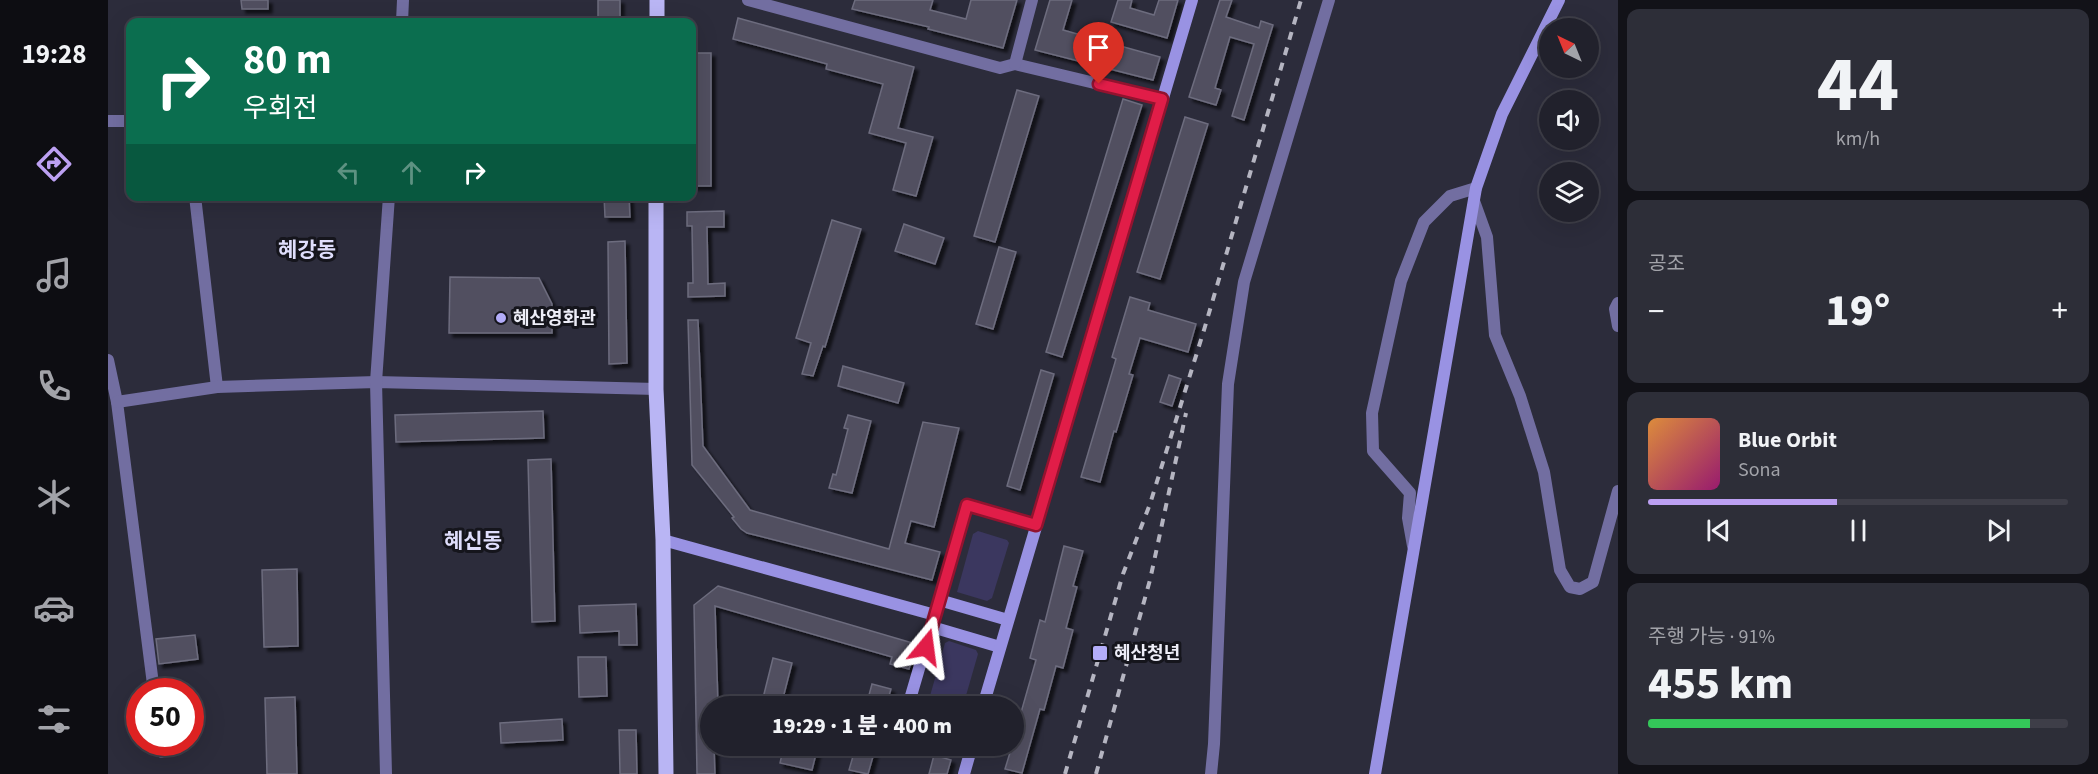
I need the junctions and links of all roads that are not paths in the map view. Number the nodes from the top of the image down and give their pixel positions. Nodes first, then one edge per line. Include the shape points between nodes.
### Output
1 (404, 0) edge
2 (657, 0) edge
3 (748, 0) edge
4 (1032, 0) edge
5 (1192, 0) edge
6 (1329, 0) edge
7 (1559, 0) edge
8 (402, 18) edge
9 (657, 18) edge
10 (1015, 64) junction
11 (1162, 99) junction
12 (108, 121) edge
13 (126, 121) edge
14 (1475, 194) junction
15 (196, 201) edge
16 (389, 201) edge
17 (656, 201) edge
18 (1618, 303) edge
19 (1618, 326) edge
20 (108, 360) edge
21 (376, 382) junction
22 (217, 387) junction
23 (656, 390) junction
24 (117, 402) junction
25 (1618, 491) edge
26 (1036, 525) junction
27 (663, 540) junction
28 (1414, 553) junction
29 (939, 600) junction
30 (1008, 620) junction
31 (933, 621) junction
32 (1000, 647) junction
33 (152, 678) edge
34 (911, 696) edge
35 (986, 696) edge
36 (969, 756) edge
37 (386, 774) edge
38 (666, 774) edge
39 (964, 774) edge
40 (1210, 774) edge
41 (1376, 774) edge

1 - 8 street
2 - 9 main road
3 - 10 street via 1000,68
4 - 10 street
5 - 11 main road
6 - 40 street via 1244,282 1228,384
7 - 14 main road via 1502,114
10 - 11 street
11 - 26 main road
12 - 13 street
14 - 25 street via 1487,237 1495,335 1544,472 1560,570 1570,587 1580,589 1593,582
14 - 28 main road
14 - 28 street via 1450,196 1424,222 1401,281 1372,413 1373,451 1410,493 1408,518
15 - 22 street
16 - 21 street
17 - 23 main road
18 - 19 street
20 - 24 street
21 - 22 street
21 - 23 street
21 - 37 street
22 - 24 street
23 - 27 main road
24 - 33 street
26 - 29 main road via 967,505
26 - 30 main road
27 - 31 main road
27 - 38 main road
28 - 41 main road
29 - 30 main road
29 - 31 main road
30 - 32 main road
31 - 32 main road
31 - 34 main road
32 - 35 main road
36 - 39 main road

